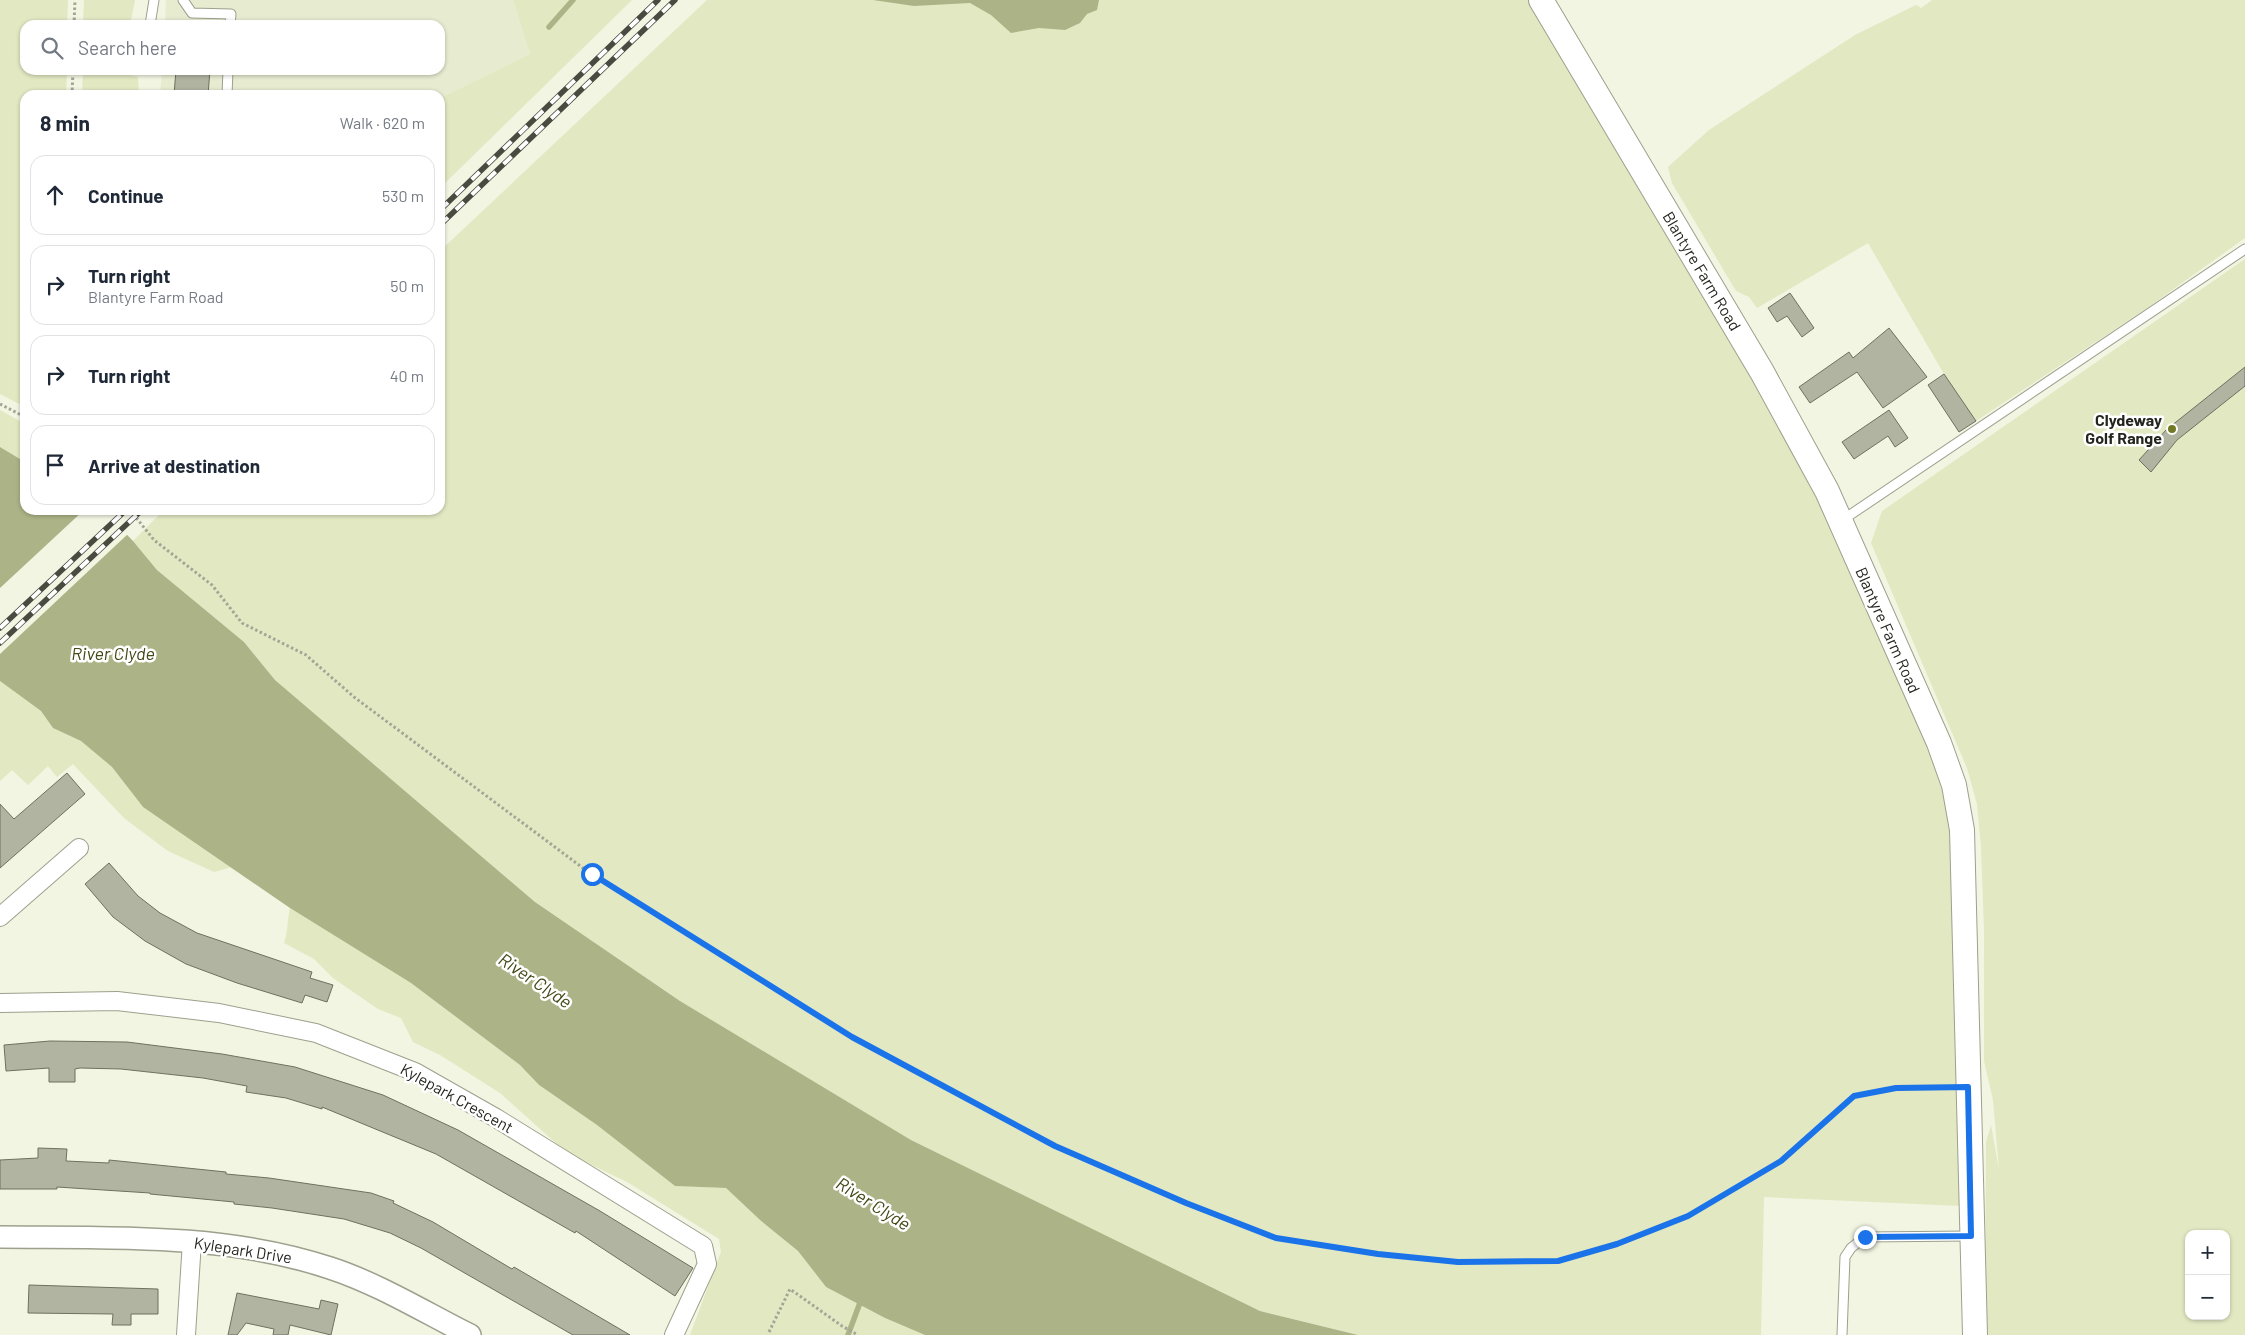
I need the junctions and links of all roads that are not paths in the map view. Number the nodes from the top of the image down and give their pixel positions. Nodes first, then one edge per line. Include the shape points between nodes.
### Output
1 (154, 0) edge
2 (183, 0) edge
3 (1541, 0) edge
4 (151, 20) edge
5 (230, 20) edge
6 (228, 75) edge
7 (227, 90) edge
8 (2245, 249) edge
9 (1840, 521) junction
10 (79, 848) dead end
11 (0, 917) edge
12 (0, 1003) edge
13 (1971, 1236) junction
14 (0, 1238) edge
15 (192, 1241) junction
16 (464, 1334) edge
17 (186, 1335) edge
18 (674, 1335) edge
19 (1842, 1335) edge
20 (1975, 1335) edge

1 - 4 lane
2 - 5 lane via 192,13 231,14
3 - 9 main road, Blantyre Farm Road via 1794,427
6 - 7 lane
8 - 9 lane
9 - 13 main road, Blantyre Farm Road via 1936,735 1957,798 1962,830 1964,889
10 - 11 street
12 - 18 street, Kylepark Crescent via 116,1001 219,1013 316,1033 415,1072 496,1118 703,1246 708,1264
13 - 19 lane via 1865,1237 1845,1257
13 - 20 main road, Blantyre Farm Road
14 - 15 street, Kylepark Drive
15 - 16 street, Kylepark Drive via 309,1261 414,1306
15 - 17 street

